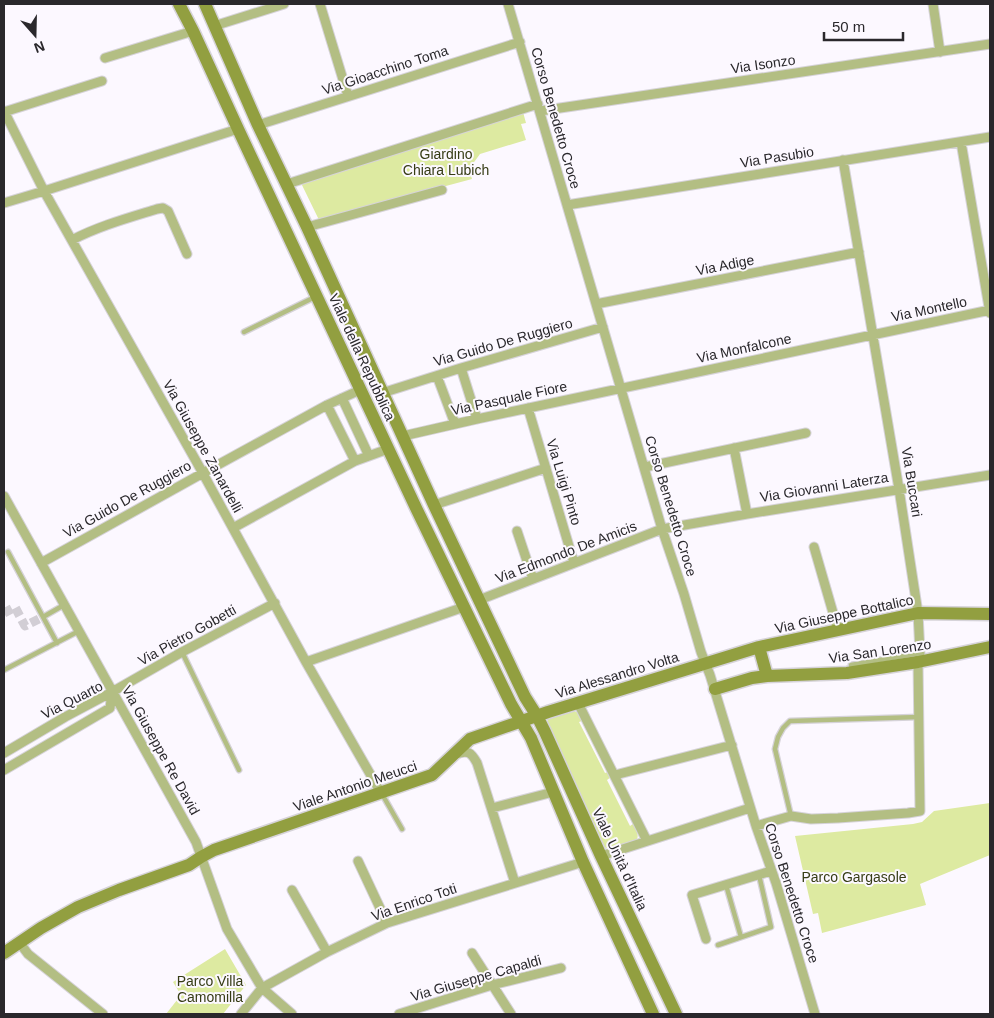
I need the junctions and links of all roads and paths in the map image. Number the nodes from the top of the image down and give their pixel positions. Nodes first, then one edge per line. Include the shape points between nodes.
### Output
1 (179, 4) edge
2 (205, 4) edge
3 (284, 4) edge
4 (320, 4) edge
5 (510, 4) edge
6 (933, 4) edge
7 (214, 26) junction
8 (193, 31) junction
9 (520, 42) junction
10 (990, 44) edge
11 (940, 52) junction
12 (106, 58) dead end
13 (102, 81) dead end
14 (348, 96) junction
15 (539, 108) junction
16 (4, 111) edge
17 (258, 125) junction
18 (238, 129) junction
19 (990, 138) edge
20 (962, 142) junction
21 (843, 160) junction
22 (287, 184) junction
23 (442, 190) dead end
24 (44, 192) junction
25 (4, 203) edge
26 (567, 205) junction
27 (308, 227) junction
28 (72, 240) junction
29 (859, 252) junction
30 (187, 254) dead end
31 (316, 297) junction
32 (596, 304) junction
33 (990, 311) edge
34 (603, 327) junction
35 (244, 332) dead end
36 (873, 336) junction
37 (461, 368) junction
38 (437, 376) junction
39 (621, 388) junction
40 (360, 390) junction
41 (382, 393) junction
42 (342, 398) junction
43 (327, 405) junction
44 (528, 408) junction
45 (477, 419) junction
46 (454, 424) junction
47 (806, 433) dead end
48 (402, 436) junction
49 (734, 448) junction
50 (388, 449) junction
51 (369, 456) junction
52 (355, 461) junction
53 (645, 467) junction
54 (546, 468) junction
55 (203, 473) junction
56 (990, 474) edge
57 (899, 489) junction
58 (4, 496) edge
59 (434, 505) junction
60 (747, 514) junction
61 (14, 515) junction
62 (4, 518) edge
63 (233, 528) junction
64 (662, 529) junction
65 (517, 531) dead end
66 (814, 547) dead end
67 (8, 552) dead end
68 (41, 563) junction
69 (574, 563) junction
70 (533, 579) junction
71 (479, 600) junction
72 (274, 603) junction
73 (64, 605) junction
74 (464, 607) junction
75 (918, 612) junction
76 (990, 614) edge
77 (43, 617) junction
78 (838, 630) junction
79 (79, 631) junction
80 (57, 643) junction
81 (759, 647) junction
82 (990, 647) edge
83 (182, 652) junction
84 (919, 658) junction
85 (306, 662) junction
86 (706, 663) junction
87 (851, 665) dead end
88 (4, 670) edge
89 (767, 676) junction
90 (715, 689) junction
91 (112, 692) junction
92 (578, 703) junction
93 (537, 716) junction
94 (65, 717) junction
95 (919, 717) junction
96 (521, 722) junction
97 (72, 730) junction
98 (732, 745) junction
99 (4, 753) edge
100 (454, 754) junction
101 (4, 770) edge
102 (239, 770) dead end
103 (614, 776) junction
104 (553, 792) junction
105 (381, 793) junction
106 (492, 808) junction
107 (750, 808) junction
108 (791, 816) junction
109 (756, 826) junction
110 (402, 829) dead end
111 (647, 841) junction
112 (601, 856) junction
113 (201, 857) junction
114 (358, 861) dead end
115 (583, 862) junction
116 (771, 871) junction
117 (759, 875) junction
118 (515, 883) junction
119 (726, 885) junction
120 (292, 890) dead end
121 (387, 923) junction
122 (640, 937) junction
123 (741, 937) junction
124 (706, 939) dead end
125 (19, 942) junction
126 (718, 944) dead end
127 (622, 946) junction
128 (327, 952) junction
129 (4, 953) edge
130 (472, 953) dead end
131 (561, 968) dead end
132 (492, 985) junction
133 (262, 988) junction
134 (103, 1014) edge
135 (241, 1014) edge
136 (292, 1014) edge
137 (399, 1014) edge
138 (511, 1014) edge
139 (653, 1014) edge
140 (676, 1014) edge
141 (816, 1014) edge

1 - 8 main road, Viale della Repubblica
2 - 7 main road, Viale della Repubblica
3 - 7 street
4 - 14 street
5 - 9 street, Corso Benedetto Croce
6 - 11 street
7 - 17 main road, Viale della Repubblica
8 - 12 street
8 - 18 main road, Viale della Repubblica
9 - 14 street, Via Gioacchino Toma
9 - 15 street, Corso Benedetto Croce
10 - 11 street, Via Isonzo
11 - 15 street, Via Isonzo
13 - 16 street
14 - 17 street, Via Gioacchino Toma
15 - 22 street, Via Isonzo
15 - 26 street, Corso Benedetto Croce
16 - 24 street, Via Giuseppe Zanardelli
17 - 22 main road, Viale della Repubblica
18 - 24 street
18 - 31 main road, Viale della Repubblica
19 - 20 street, Via Pasubio
20 - 21 street, Via Pasubio
20 - 33 street
21 - 26 street, Via Pasubio
21 - 29 street, Via Buccari
22 - 27 main road, Viale della Repubblica
23 - 27 street
24 - 25 street
24 - 28 street, Via Giuseppe Zanardelli
26 - 32 street, Corso Benedetto Croce
27 - 41 main road, Viale della Repubblica
28 - 30 street via 108,224 163,208 168,211
28 - 55 street, Via Giuseppe Zanardelli
29 - 32 street, Via Adige
29 - 36 street, Via Buccari
31 - 35 lane
31 - 40 main road, Viale della Repubblica
32 - 34 street, Corso Benedetto Croce
33 - 36 street, Via Montello
34 - 37 street, Via Guido De Ruggiero
34 - 39 street, Corso Benedetto Croce
36 - 39 street, Via Monfalcone
36 - 57 street, Via Buccari
37 - 38 street, Via Guido De Ruggiero
37 - 45 street
38 - 41 street, Via Guido De Ruggiero
38 - 46 street
39 - 44 street, Via Pasquale Fiore
39 - 53 street, Corso Benedetto Croce
40 - 42 street, Via Guido De Ruggiero
40 - 50 main road, Viale della Repubblica
41 - 48 main road, Viale della Repubblica
42 - 43 street, Via Guido De Ruggiero
42 - 51 street
43 - 52 street
43 - 55 street, Via Guido De Ruggiero
44 - 45 street, Via Pasquale Fiore
44 - 54 street, Via Luigi Pinto
45 - 46 street, Via Pasquale Fiore
46 - 48 street, Via Pasquale Fiore
47 - 49 street
48 - 59 main road, Viale della Repubblica
49 - 53 street
49 - 60 street
50 - 51 street
50 - 74 main road, Viale della Repubblica
51 - 52 street
52 - 63 street
53 - 64 street, Corso Benedetto Croce
54 - 59 street
54 - 69 street, Via Luigi Pinto
55 - 63 street, Via Giuseppe Zanardelli
55 - 68 street, Via Guido De Ruggiero
56 - 57 street, Via Giovanni Laterza
57 - 60 street, Via Giovanni Laterza
57 - 75 street, Via Buccari
58 - 61 street, Via Giuseppe Re David
59 - 71 main road, Viale della Repubblica
60 - 64 street, Via Giovanni Laterza
61 - 62 street
61 - 68 street, Via Giuseppe Re David
63 - 72 street, Via Giuseppe Zanardelli
64 - 69 street, Via Edmondo De Amicis
64 - 86 street, Corso Benedetto Croce
65 - 70 street
66 - 78 street
67 - 77 lane
68 - 73 street, Via Giuseppe Re David
69 - 70 street, Via Edmondo De Amicis
70 - 71 street, Via Edmondo De Amicis
71 - 93 main road, Viale della Repubblica
72 - 83 street, Via Pietro Gobetti
72 - 85 street, Via Giuseppe Zanardelli
73 - 77 lane
73 - 79 street, Via Giuseppe Re David
74 - 85 street
74 - 96 main road, Viale della Repubblica
75 - 76 main road, Via Giuseppe Bottalico
75 - 78 main road, Via Giuseppe Bottalico
75 - 84 street, Via Buccari
77 - 80 lane
78 - 81 main road, Via Giuseppe Bottalico
79 - 80 lane
79 - 91 street, Via Giuseppe Re David
80 - 88 lane
81 - 86 main road, Via Giuseppe Bottalico
81 - 89 main road
82 - 84 main road, Via San Lorenzo
83 - 91 street, Via Pietro Gobetti
83 - 102 lane
84 - 87 lane
84 - 89 main road, Via San Lorenzo via 847,673
84 - 95 street, Via Buccari
85 - 105 street, Via Giuseppe Zanardelli
86 - 90 street, Corso Benedetto Croce
86 - 92 main road, Via Alessandro Volta
89 - 90 main road, Via San Lorenzo
90 - 98 street, Corso Benedetto Croce
91 - 94 street, Via Quarto
91 - 97 street, Via Quarto via 110,708
91 - 113 street, Via Giuseppe Re David via 196,842
92 - 93 main road, Via Alessandro Volta
92 - 103 street
93 - 96 main road, Viale Antonio Meucci
93 - 112 main road, Viale Unità d'Italia
94 - 97 street
94 - 99 street, Via Quarto
95 - 108 street, Via Buccari via 920,811 838,818
95 - 108 lane via 790,721 778,737 775,749
96 - 100 main road, Viale Antonio Meucci via 470,739
96 - 104 main road
97 - 101 street, Via Quarto
98 - 103 street
98 - 107 street, Corso Benedetto Croce
100 - 105 main road, Viale Antonio Meucci via 432,775
100 - 106 street via 464,751 473,756
103 - 111 street
104 - 106 street
104 - 115 main road
105 - 110 lane
105 - 113 main road, Viale Antonio Meucci
106 - 118 street
107 - 109 street, Corso Benedetto Croce
107 - 111 street
108 - 109 street
109 - 116 street, Corso Benedetto Croce
111 - 112 street
112 - 122 main road, Viale Unità d'Italia
113 - 125 main road, Viale Antonio Meucci via 189,865 78,907
113 - 133 street, Via Giuseppe Re David via 227,929
114 - 121 street
115 - 118 street, Via Enrico Toti
115 - 127 main road
116 - 117 street
116 - 141 street, Corso Benedetto Croce
117 - 119 street
117 - 123 lane via 771,927
118 - 121 street, Via Enrico Toti
119 - 123 lane
119 - 124 street via 692,895
120 - 128 street
121 - 128 street, Via Enrico Toti
122 - 127 main road via 630,938
122 - 140 main road, Viale Unità d'Italia
123 - 126 lane
125 - 129 main road, Viale Antonio Meucci
125 - 134 street via 28,954
127 - 139 main road
128 - 133 street, Via Enrico Toti
130 - 132 street
131 - 132 street, Via Giuseppe Capaldi
132 - 137 street, Via Giuseppe Capaldi
132 - 138 street
133 - 135 street
133 - 136 street, Via Giuseppe Re David

